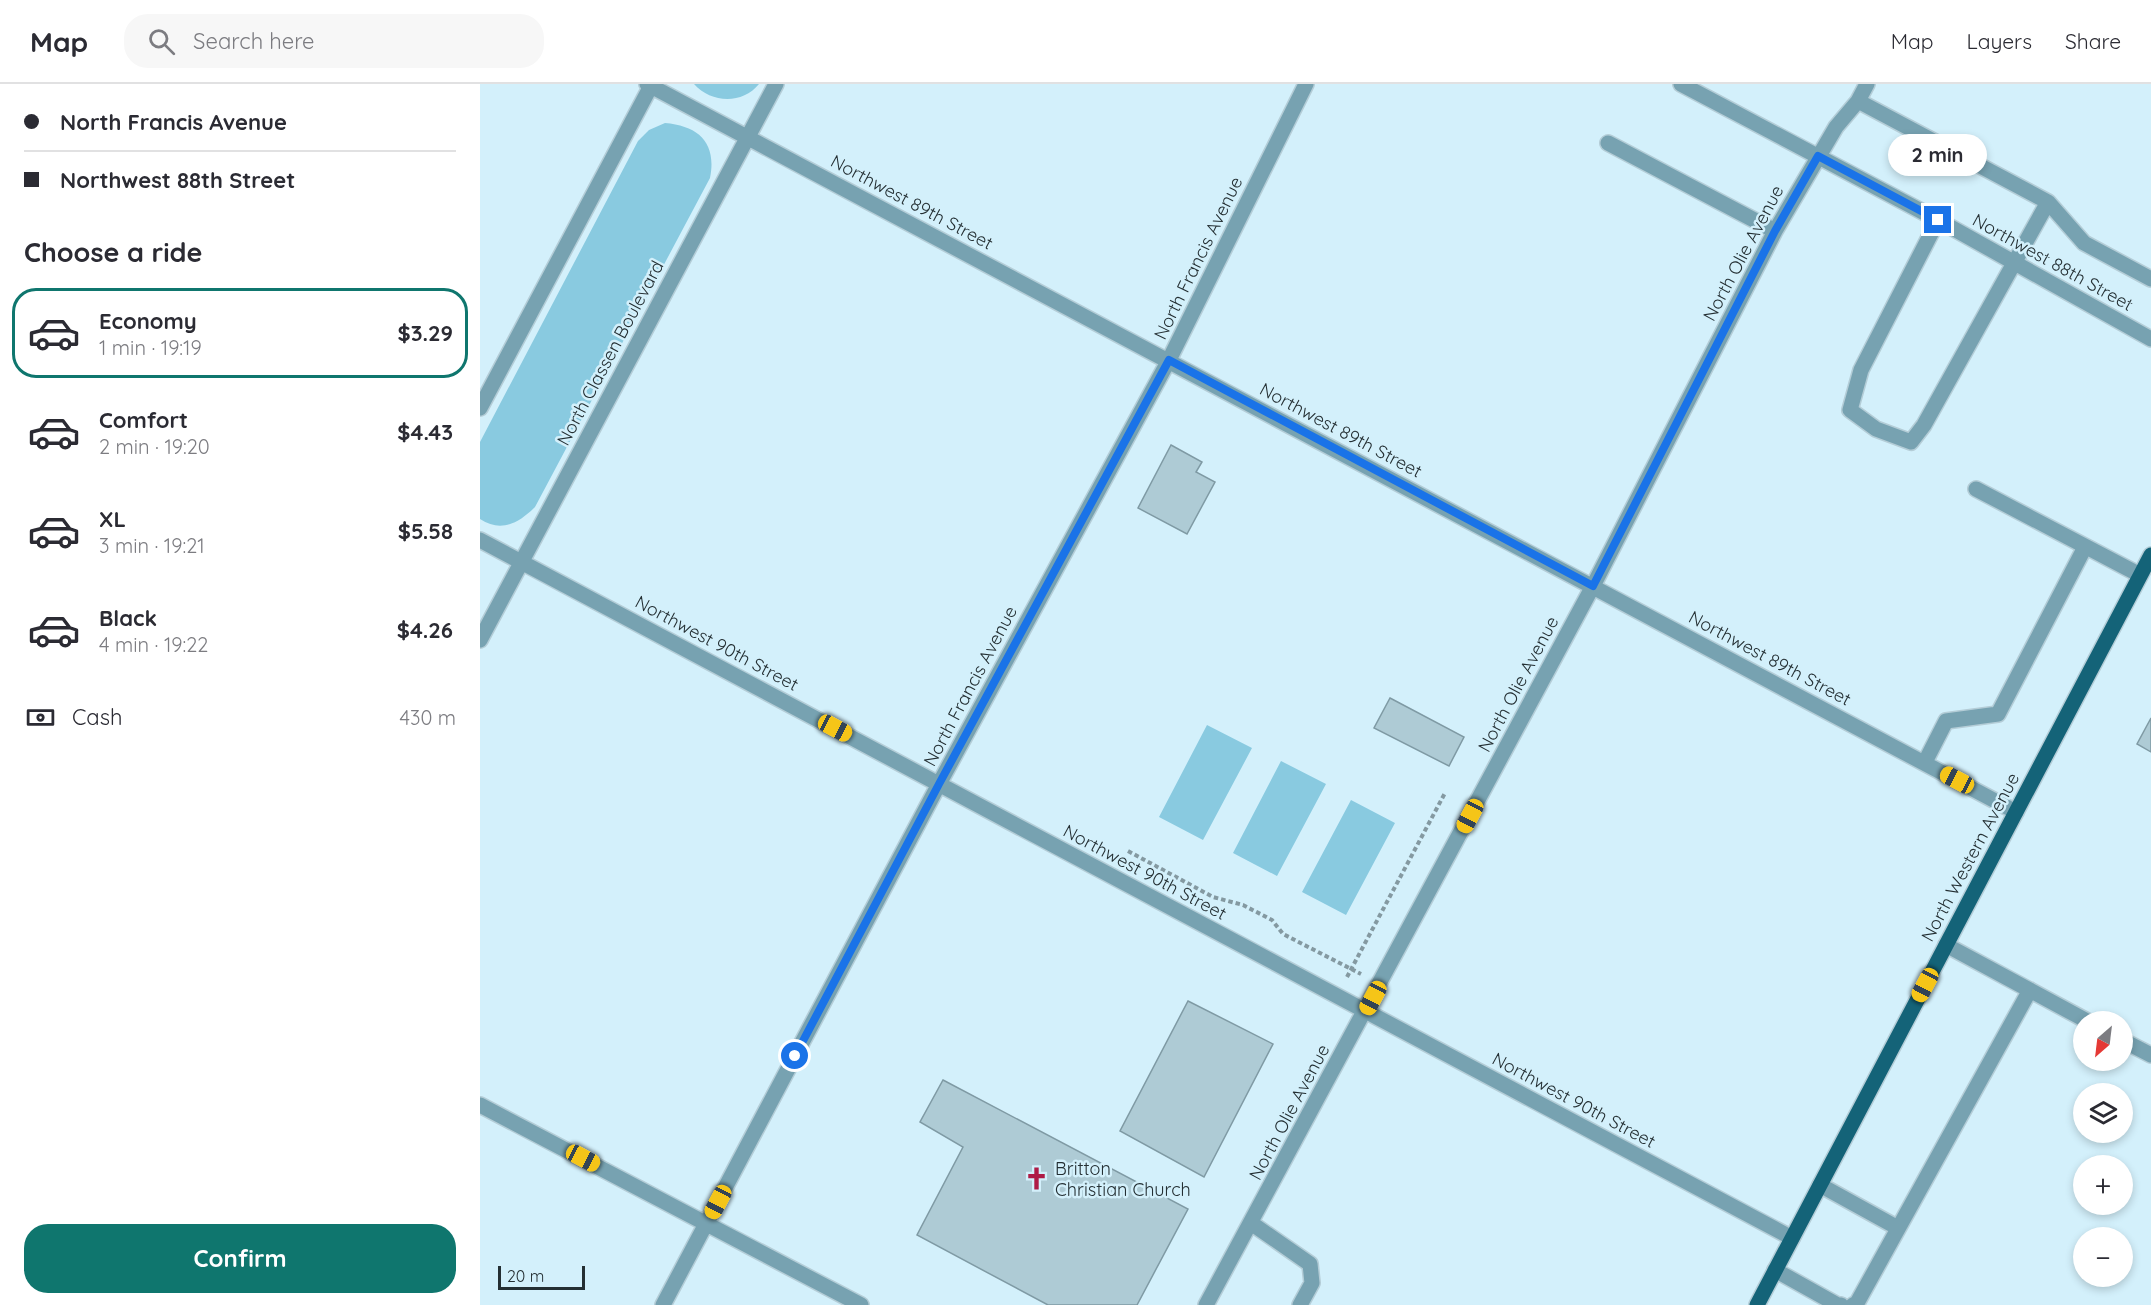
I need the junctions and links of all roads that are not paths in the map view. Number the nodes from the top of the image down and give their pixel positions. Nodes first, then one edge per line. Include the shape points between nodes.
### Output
1 (776, 84) edge
2 (1306, 84) edge
3 (1681, 84) edge
4 (1867, 84) edge
5 (650, 85) edge
6 (1858, 101) junction
7 (748, 137) junction
8 (1608, 143) dead end
9 (1818, 156) junction
10 (2048, 202) junction
11 (1938, 220) junction
12 (1775, 231) junction
13 (2014, 262) junction
14 (2151, 279) edge
15 (2151, 339) edge
16 (1169, 360) junction
17 (480, 408) edge
18 (1976, 489) dead end
19 (480, 540) edge
20 (2085, 547) junction
21 (2151, 555) edge
22 (522, 561) junction
23 (2140, 575) junction
24 (1593, 586) junction
25 (480, 640) edge
26 (1925, 762) junction
27 (939, 784) junction
28 (2016, 812) junction
29 (1946, 945) junction
30 (2030, 990) junction
31 (1365, 1011) junction
32 (2073, 1013) edge
33 (2133, 1046) edge
34 (2151, 1055) edge
35 (480, 1105) edge
36 (1820, 1185) junction
37 (707, 1223) junction
38 (1251, 1223) junction
39 (1898, 1228) junction
40 (1792, 1238) junction
41 (1775, 1270) junction
42 (663, 1305) edge
43 (861, 1305) edge
44 (1206, 1305) edge
45 (1300, 1305) edge
46 (1757, 1305) edge
47 (1838, 1305) edge
48 (1853, 1305) edge

1 - 7 street, North Classen Boulevard
2 - 16 street, North Francis Avenue
3 - 9 street, Northwest 88th Street
4 - 6 street, North Olie Avenue
5 - 7 street, Northwest 89th Street
5 - 17 street
6 - 9 street, North Olie Avenue
6 - 10 street
7 - 16 street, Northwest 89th Street
7 - 22 street, North Classen Boulevard
8 - 12 street
9 - 11 street, Northwest 88th Street
9 - 12 street, North Olie Avenue
10 - 13 street
10 - 14 street via 2084,243
11 - 13 street, Northwest 88th Street
11 - 13 street via 1861,370 1850,410 1876,429 1911,442
12 - 24 street, North Olie Avenue
13 - 15 street, Northwest 88th Street
16 - 24 street, Northwest 89th Street
16 - 27 street, North Francis Avenue
18 - 20 street
19 - 22 street, Northwest 90th Street
20 - 23 street
20 - 26 street via 1998,714 1946,721
21 - 23 main road, North Western Avenue
22 - 25 street, North Classen Boulevard
22 - 27 street, Northwest 90th Street
23 - 28 main road, North Western Avenue
24 - 26 street, Northwest 89th Street
24 - 31 street, North Olie Avenue
26 - 28 street, Northwest 89th Street
27 - 31 street, Northwest 90th Street
27 - 37 street, North Francis Avenue
28 - 29 main road, North Western Avenue
29 - 30 street
29 - 36 main road, North Western Avenue
30 - 32 street
30 - 39 street
31 - 38 street, North Olie Avenue
31 - 40 street, Northwest 90th Street
33 - 34 street
35 - 37 street
36 - 39 street
36 - 40 main road, North Western Avenue
37 - 42 street, North Francis Avenue
37 - 43 street
38 - 44 street, North Olie Avenue
38 - 45 street via 1310,1264 1312,1283
39 - 48 street
40 - 41 main road, North Western Avenue
41 - 46 main road, North Western Avenue
41 - 47 street

